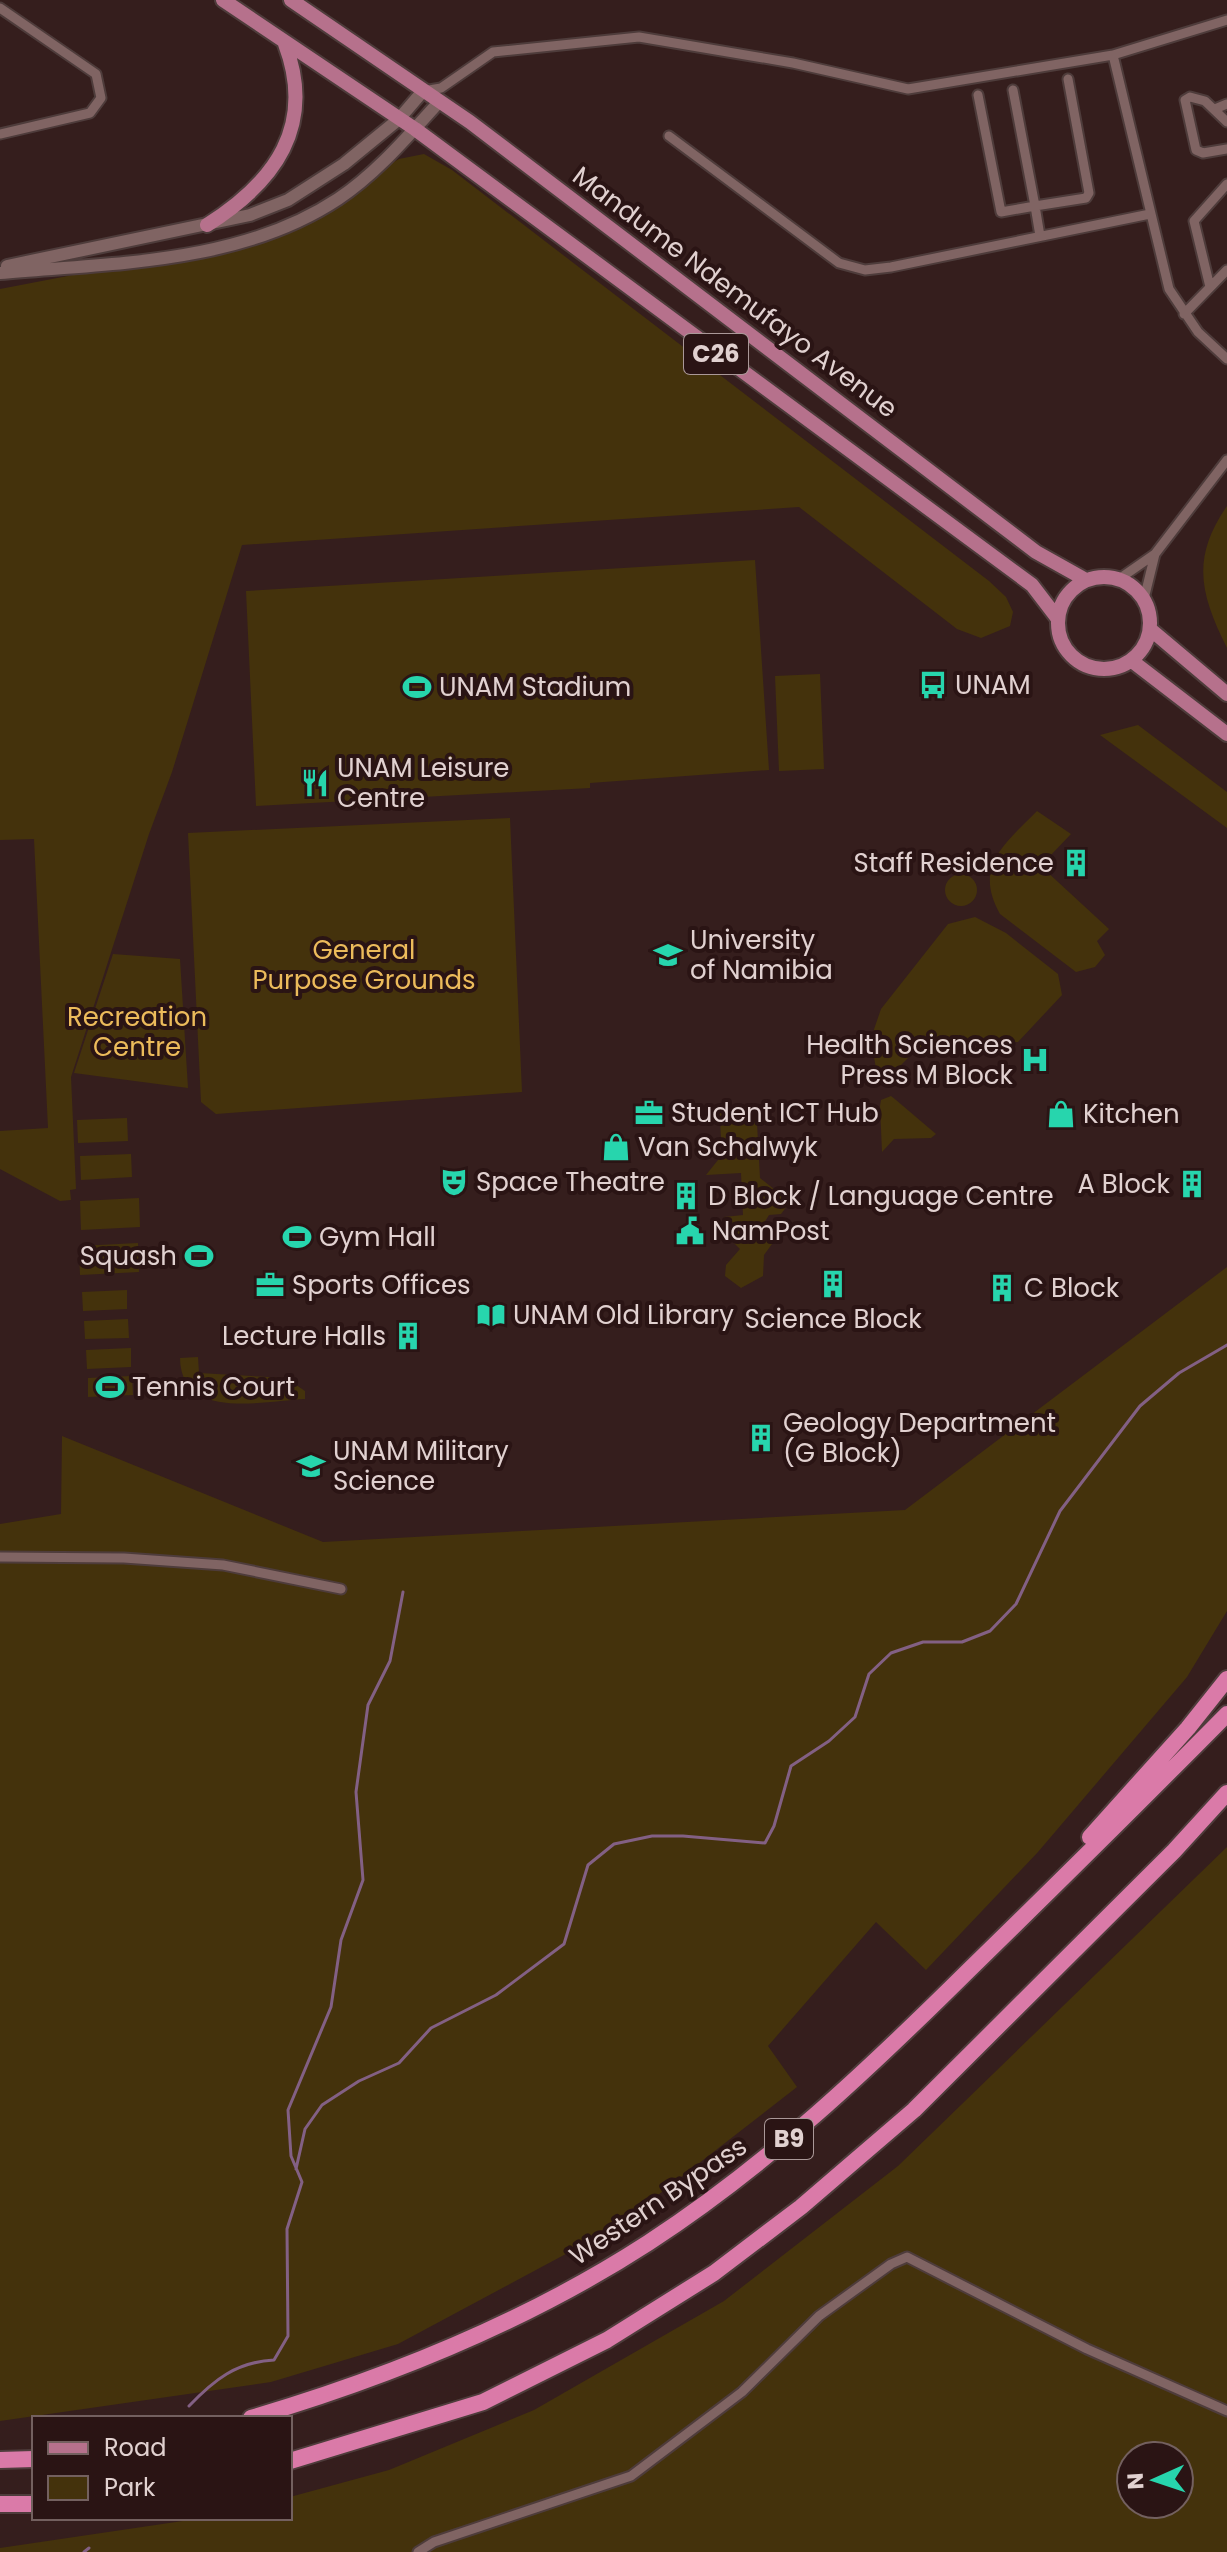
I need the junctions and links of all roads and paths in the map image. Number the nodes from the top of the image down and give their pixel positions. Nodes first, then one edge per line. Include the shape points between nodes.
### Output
1 (223, 0) edge
2 (291, 0) edge
3 (0, 8) edge
4 (1227, 20) edge
5 (285, 44) junction
6 (1113, 55) junction
7 (1068, 79) dead end
8 (1013, 90) dead end
9 (423, 91) junction
10 (440, 95) junction
11 (978, 95) dead end
12 (1227, 104) edge
13 (1215, 109) junction
14 (399, 119) junction
15 (1227, 122) edge
16 (415, 129) junction
17 (0, 134) edge
18 (669, 136) dead end
19 (1227, 149) edge
20 (1227, 184) edge
21 (1035, 206) junction
22 (1150, 214) junction
23 (207, 225) junction
24 (1040, 236) junction
25 (0, 270) edge
26 (1227, 270) edge
27 (1210, 287) junction
28 (1184, 314) junction
29 (1227, 359) edge
30 (1227, 460) edge
31 (1155, 554) junction
32 (1119, 579) junction
33 (1086, 580) junction
34 (1146, 603) junction
35 (1058, 619) junction
36 (1150, 629) junction
37 (1132, 661) junction
38 (1227, 694) edge
39 (1227, 734) edge
40 (0, 1557) edge
41 (341, 1589) dead end
42 (1227, 1679) edge
43 (1227, 1714) edge
44 (1226, 1794) edge
45 (925, 2014) junction
46 (1227, 2411) edge
47 (257, 2416) edge
48 (32, 2459) edge
49 (0, 2460) edge
50 (292, 2460) edge
51 (0, 2504) edge
52 (32, 2504) edge
53 (418, 2552) edge

1 - 5 main road, C26
2 - 9 main road, Mandume Ndemufayo Avenue / C26
3 - 17 street via 96,74 101,87 101,98 90,113
4 - 6 street
5 - 14 main road, C26
5 - 23 main road via 296,80 284,148 267,177
6 - 10 street via 908,89 639,37 493,52
6 - 22 street
7 - 21 street via 1088,196
8 - 21 street
9 - 10 main road, Mandume Ndemufayo Avenue / C26
9 - 14 main road
10 - 16 main road
10 - 33 main road, Mandume Ndemufayo Avenue / C26 via 1036,552
11 - 21 street via 999,211
12 - 13 street
13 - 15 street
13 - 19 street via 1198,97 1185,100 1196,150
14 - 16 main road, C26
14 - 23 main road via 288,200
16 - 25 main road via 339,198 267,234 179,255
16 - 35 main road, C26 via 1032,585
18 - 24 street via 851,268 891,267
20 - 27 street via 1194,221
21 - 24 street
22 - 24 street
22 - 28 street via 1160,265
23 - 25 main road
26 - 27 street
27 - 28 street
28 - 29 street
30 - 31 street
31 - 32 street
31 - 34 street
32 - 33 main road
32 - 34 main road
33 - 35 main road via 1068,594
34 - 36 main road
35 - 37 main road, C26 via 1065,647 1076,660 1097,669
36 - 37 main road
36 - 38 main road
37 - 39 main road
40 - 41 street via 223,1565
42 - 45 highway
43 - 45 highway, Western Bypass / B9
44 - 50 highway, B9 via 914,2110 714,2273 607,2340 483,2402
45 - 47 highway, Western Bypass / B9 via 761,2163 602,2271 410,2365
46 - 53 street via 1087,2349 907,2257 819,2316 742,2392 631,2476 434,2542
48 - 49 highway
51 - 52 highway

